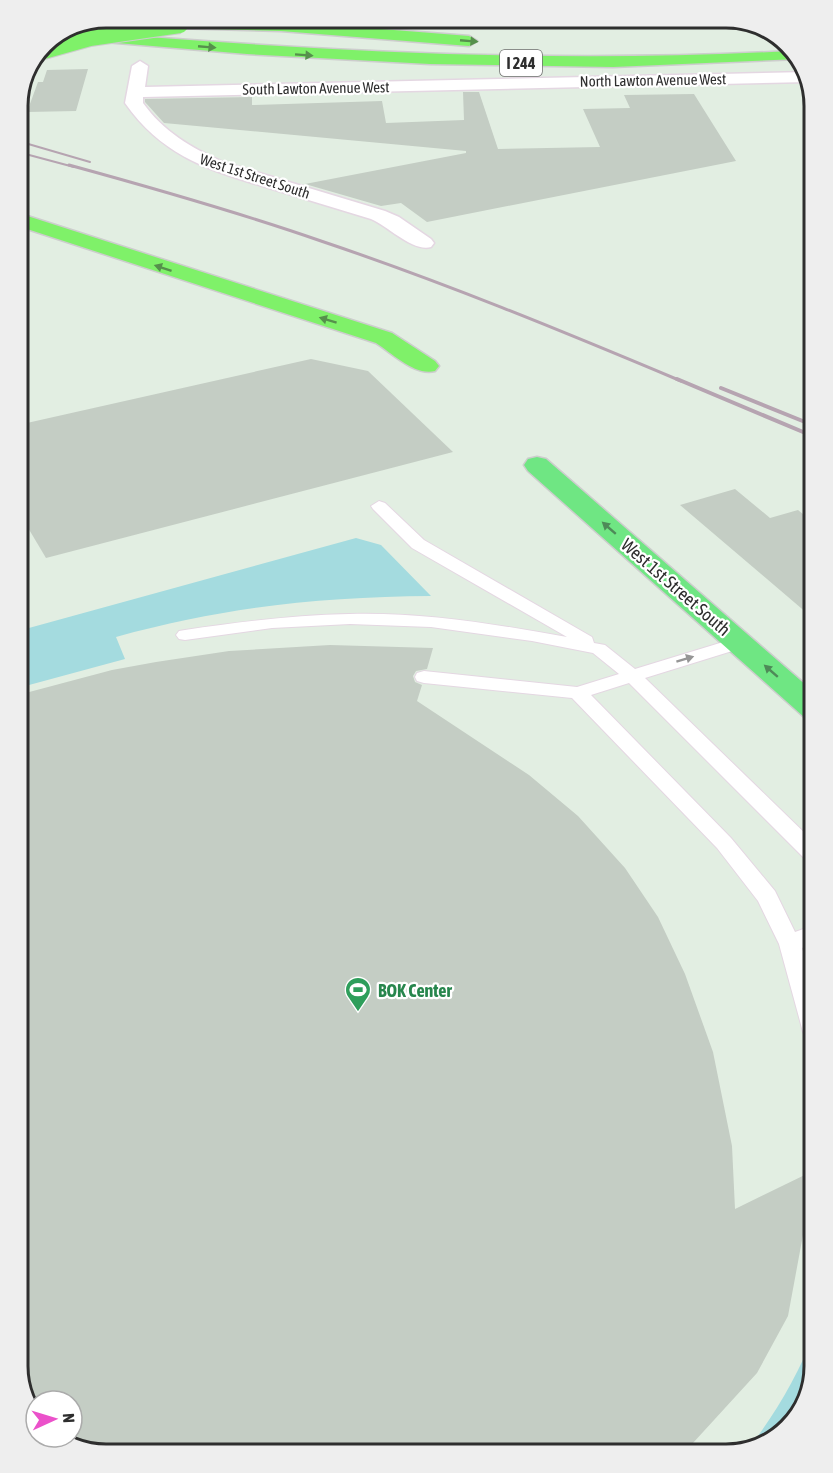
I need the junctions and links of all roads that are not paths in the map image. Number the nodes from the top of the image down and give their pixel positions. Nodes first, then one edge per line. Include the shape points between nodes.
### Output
1 (152, 29) edge
2 (318, 29) edge
3 (73, 36) edge
4 (479, 42) dead end
5 (524, 46) dead end
6 (55, 48) edge
7 (784, 54) edge
8 (784, 54) edge
9 (140, 66) dead end
10 (798, 76) edge
11 (497, 84) joint
12 (135, 92) junction
13 (29, 223) edge
14 (424, 243) dead end
15 (427, 366) dead end
16 (537, 465) dead end
17 (379, 506) dead end
18 (185, 635) dead end
19 (739, 643) junction
20 (599, 649) junction
21 (632, 676) junction
22 (424, 677) dead end
23 (578, 693) junction
24 (804, 700) edge
25 (804, 845) edge
26 (804, 938) edge
27 (790, 944) junction
28 (804, 993) edge

6 -> 1 highway, bridge
2 -> 4 highway, bridge
3 -> 7 highway, I 244 via 426,61 605,63
5 - 8 highway via 616,53
9 - 12 street
10 - 11 street, North Lawton Avenue West
11 - 12 street, South Lawton Avenue West
12 - 14 street, West 1st Street South via 134,103 163,138 195,157 246,177 378,215
15 -> 13 highway via 384,338
19 -> 16 main road, West 1st Street South
17 - 20 lane via 418,544
18 - 20 lane via 272,623 350,619 431,622
21 -> 19 lane
24 -> 19 main road, West 1st Street South
20 - 21 lane
21 - 23 lane
21 - 25 lane
22 - 23 lane
23 - 27 lane via 724,843 766,897
26 - 27 lane
27 - 28 lane

